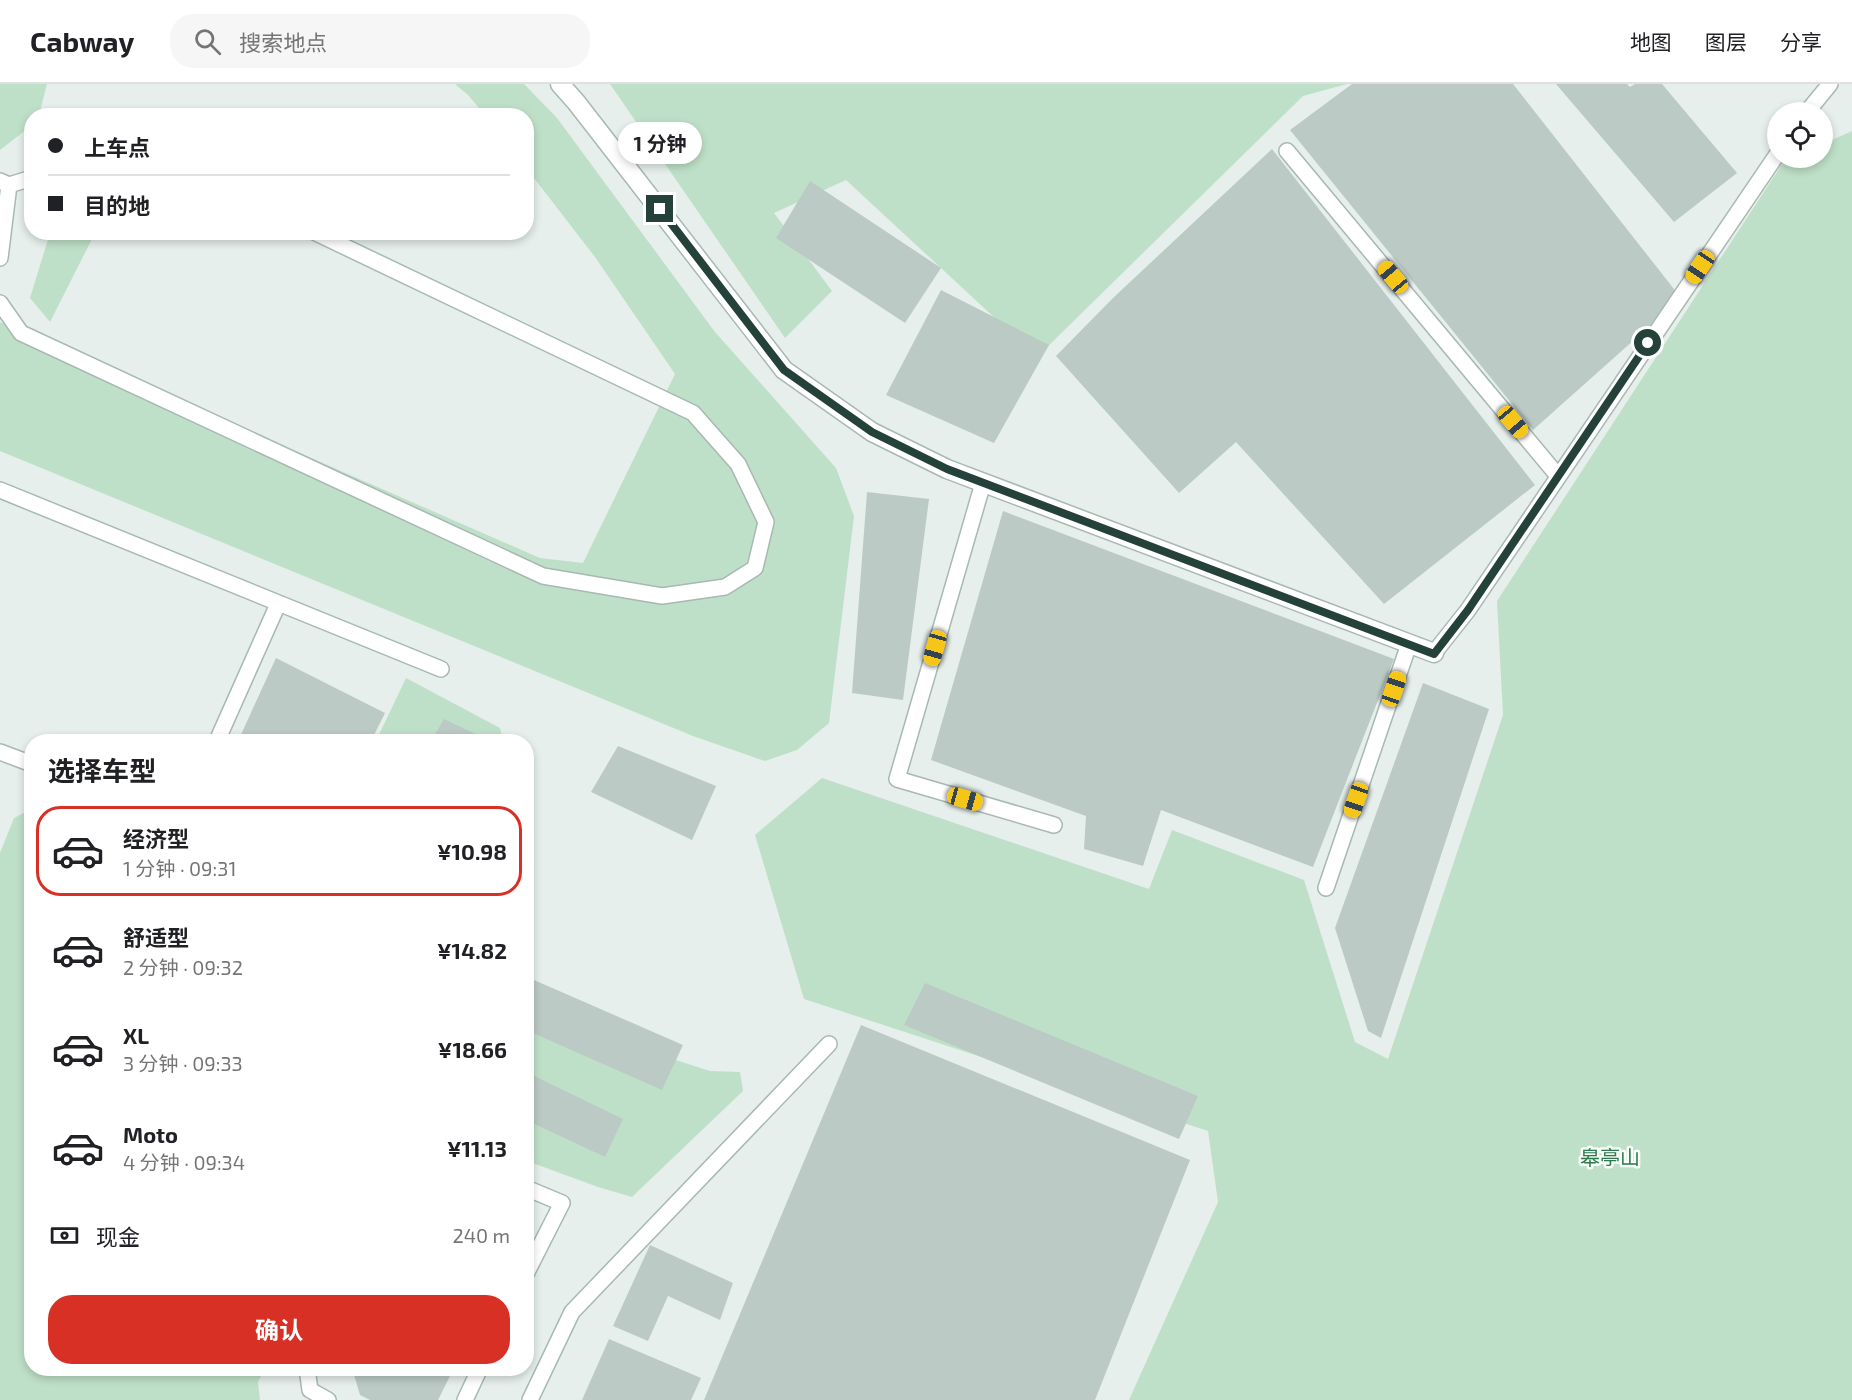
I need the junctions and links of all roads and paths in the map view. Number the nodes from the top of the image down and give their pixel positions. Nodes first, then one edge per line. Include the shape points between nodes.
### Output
1 (560, 84) edge
2 (1830, 84) edge
3 (1815, 102) edge
4 (1287, 151) dead end
5 (1768, 168) edge
6 (24, 179) edge
7 (4, 183) edge
8 (331, 240) edge
9 (0, 258) edge
10 (0, 303) edge
11 (1558, 476) junction
12 (983, 483) junction
13 (0, 490) edge
14 (278, 604) junction
15 (1409, 644) junction
16 (1434, 654) joint
17 (441, 669) dead end
18 (220, 734) edge
19 (0, 752) edge
20 (24, 761) edge
21 (1054, 825) dead end
22 (1326, 888) dead end
23 (829, 1044) dead end
24 (534, 1191) edge
25 (534, 1258) edge
26 (308, 1376) edge
27 (476, 1376) edge
28 (328, 1400) edge
29 (465, 1400) edge
30 (530, 1400) edge

1 - 12 street via 784,370 872,432
2 - 3 lane
4 - 11 lane
5 - 11 lane
6 - 7 lane
7 - 9 lane
8 - 10 lane via 693,413 738,464 766,522 755,568 725,586 662,596 543,576 21,333
11 - 16 lane
12 - 15 street
12 - 21 lane via 897,779
13 - 14 lane
14 - 17 lane
14 - 18 lane
15 - 16 street
15 - 22 lane
19 - 20 lane
23 - 30 lane via 572,1311
24 - 25 lane via 562,1203
26 - 28 lane via 310,1390
27 - 29 lane

